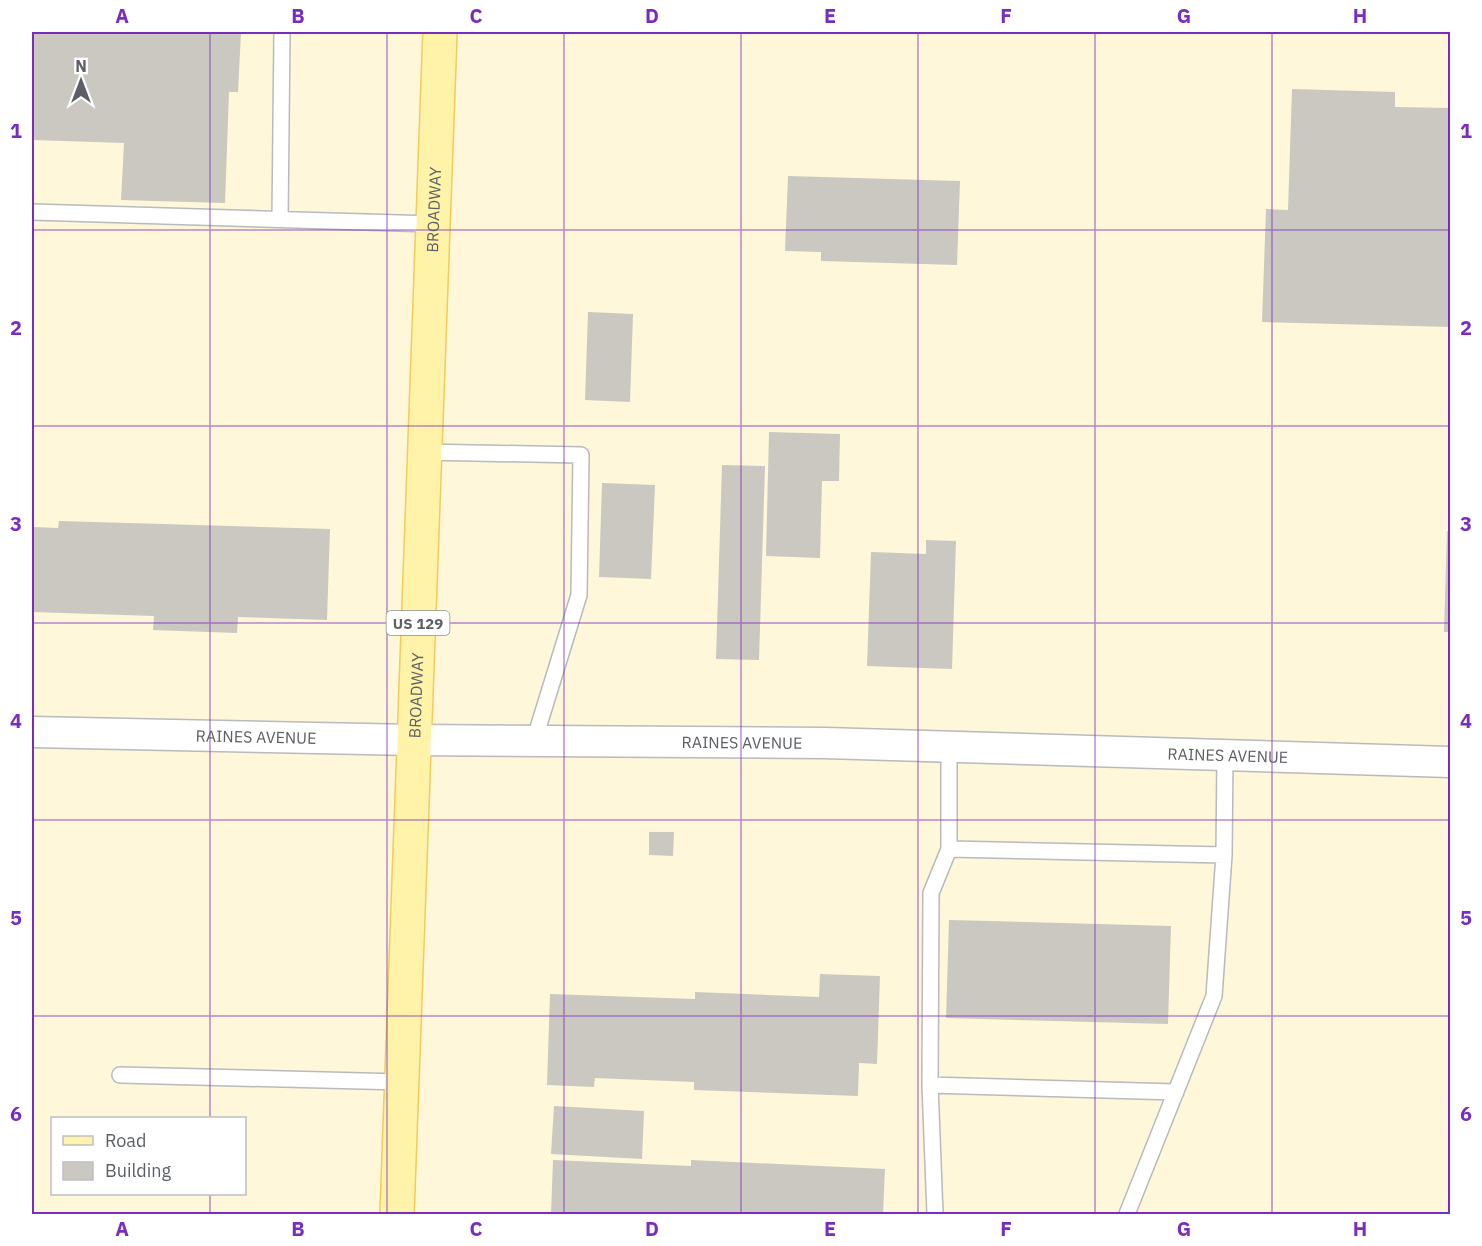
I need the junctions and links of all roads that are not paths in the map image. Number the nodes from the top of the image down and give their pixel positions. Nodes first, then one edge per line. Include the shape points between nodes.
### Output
1 (282, 32) edge
2 (440, 32) edge
3 (32, 212) edge
4 (280, 219) junction
5 (433, 224) junction
6 (424, 452) junction
7 (32, 732) edge
8 (414, 740) junction
9 (534, 741) junction
10 (949, 747) junction
11 (1225, 756) junction
12 (1450, 762) edge
13 (949, 849) junction
14 (1224, 855) junction
15 (120, 1075) dead end
16 (402, 1082) junction
17 (930, 1085) junction
18 (1176, 1092) junction
19 (397, 1215) edge
20 (935, 1215) edge
21 (1127, 1215) edge

1 - 4 lane
2 - 5 main road, BROADWAY / US 129
3 - 4 lane
4 - 5 lane
5 - 6 main road, BROADWAY / US 129
6 - 8 main road, BROADWAY / US 129
6 - 9 lane via 581,455 579,596
7 - 8 street, RAINES AVENUE
8 - 9 street, RAINES AVENUE
8 - 16 main road, BROADWAY / US 129
9 - 10 street, RAINES AVENUE
10 - 11 street, RAINES AVENUE
10 - 13 lane
11 - 12 street, RAINES AVENUE
11 - 14 lane
13 - 14 lane
13 - 17 lane via 931,893
14 - 18 lane via 1214,996
15 - 16 lane
16 - 19 main road, BROADWAY / US 129
17 - 18 lane
17 - 20 lane
18 - 21 lane

